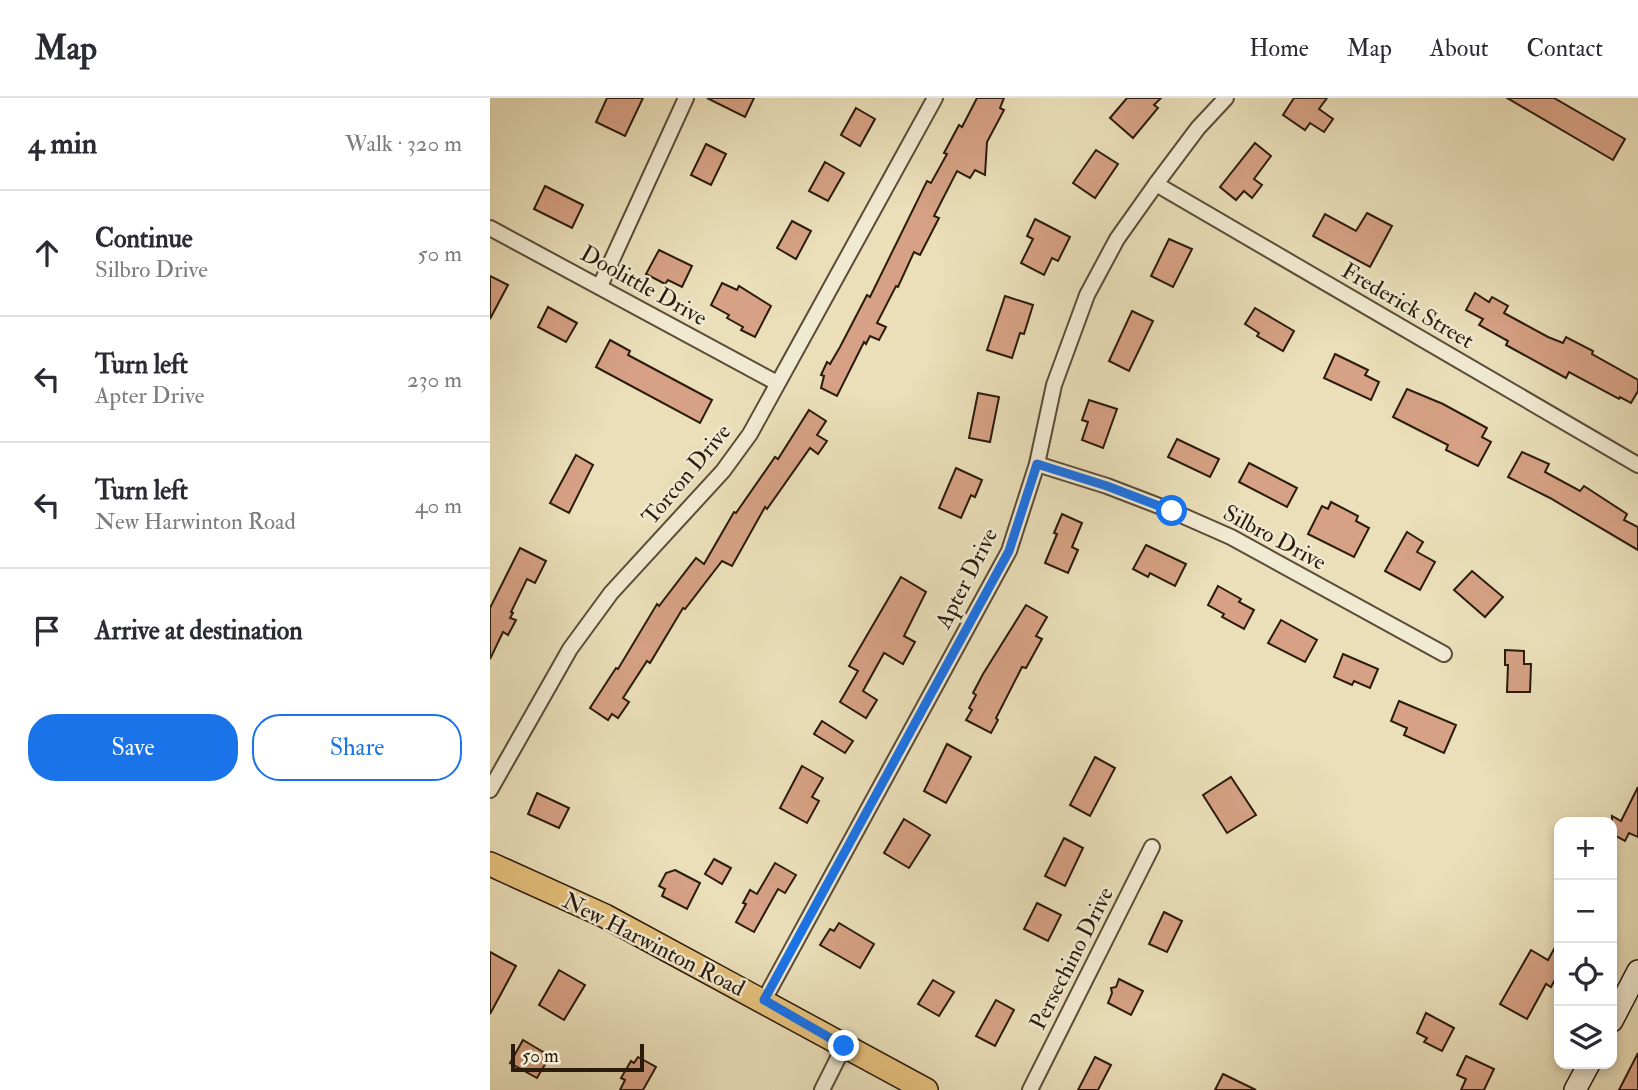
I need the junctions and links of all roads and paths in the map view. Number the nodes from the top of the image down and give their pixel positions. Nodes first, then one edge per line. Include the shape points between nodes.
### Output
1 (687, 98) edge
2 (935, 98) edge
3 (1226, 98) edge
4 (1156, 184) junction
5 (490, 228) edge
6 (600, 286) junction
7 (776, 383) junction
8 (1037, 464) junction
9 (1638, 465) edge
10 (1444, 654) dead end
11 (490, 790) edge
12 (1152, 847) dead end
13 (490, 864) edge
14 (1638, 971) edge
15 (764, 1000) junction
16 (1617, 1011) edge
17 (844, 1046) junction
18 (1586, 1069) edge
19 (822, 1090) edge
20 (926, 1090) edge
21 (1030, 1090) edge
22 (1575, 1090) edge

1 - 6 street
2 - 7 street, Torcon Drive
3 - 4 street, Apter Drive
4 - 8 street, Apter Drive via 1117,239 1087,295 1054,385
4 - 9 street, Frederick Street
5 - 6 street, Doolittle Drive
6 - 7 street, Doolittle Drive
7 - 11 street, Torcon Drive via 750,434 723,471 611,593 570,649
8 - 10 street, Silbro Drive via 1146,501 1231,537
8 - 15 street, Apter Drive via 1009,551
12 - 21 street, Persechino Drive
13 - 15 main road, New Harwinton Road via 605,916
14 - 16 street
15 - 17 main road, New Harwinton Road
17 - 19 street
17 - 20 main road, New Harwinton Road
18 - 22 street

